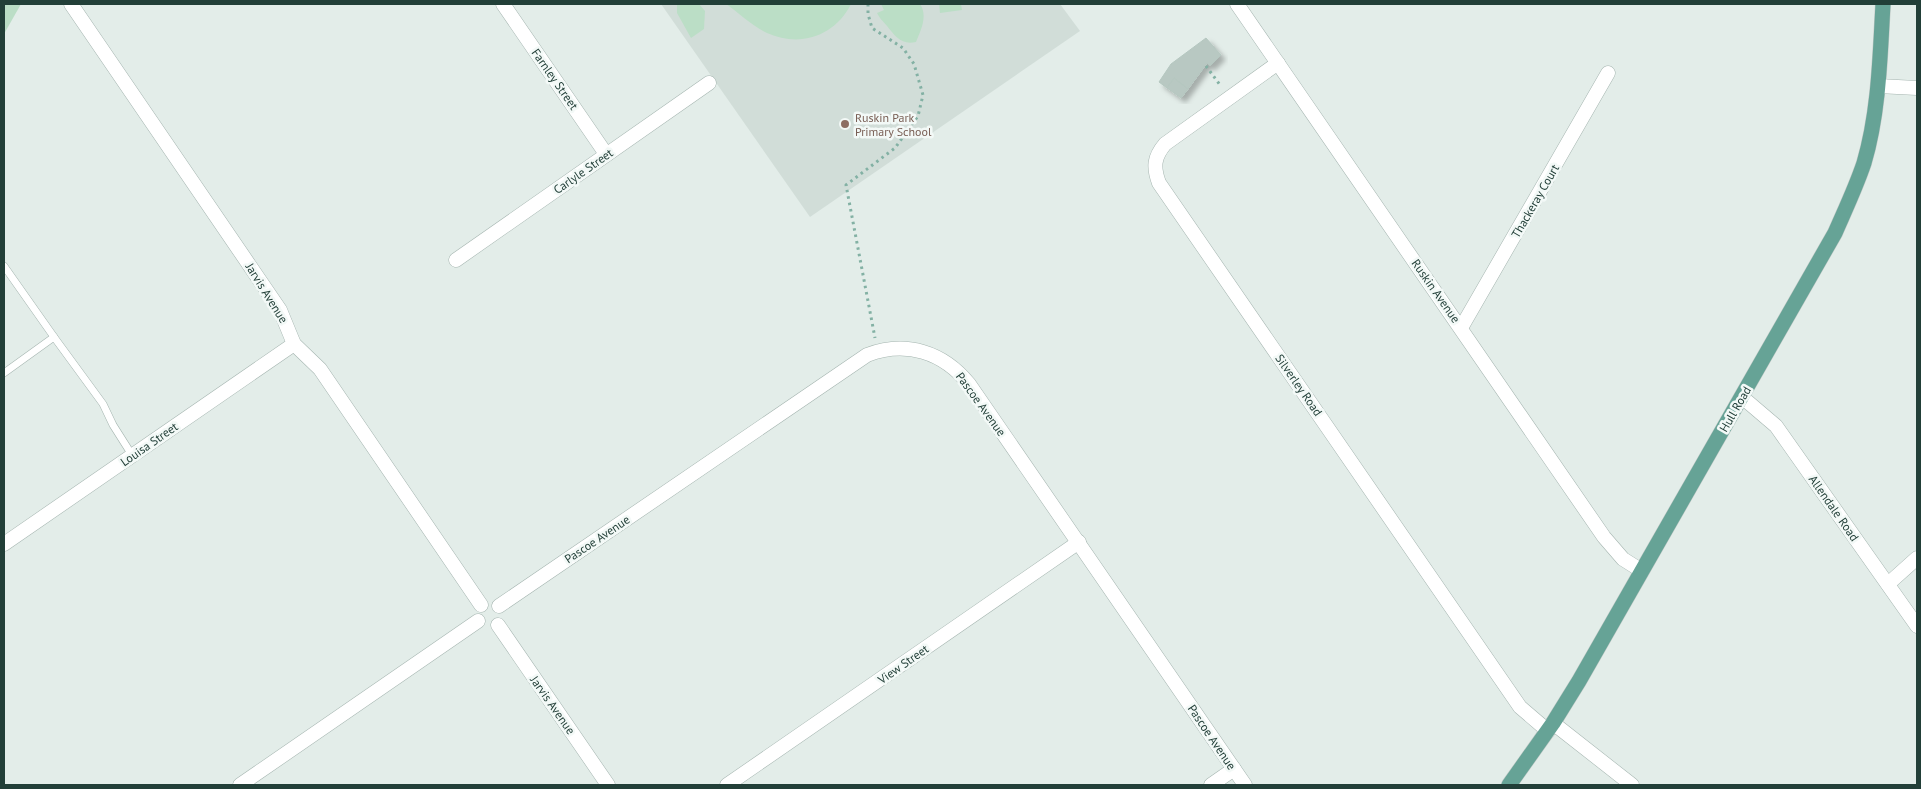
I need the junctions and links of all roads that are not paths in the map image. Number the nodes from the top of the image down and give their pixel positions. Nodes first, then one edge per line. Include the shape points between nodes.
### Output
1 (71, 4) edge
2 (503, 4) edge
3 (1237, 4) edge
4 (1883, 4) edge
5 (1278, 63) junction
6 (1608, 73) dead end
7 (709, 83) dead end
8 (1878, 86) junction
9 (1917, 88) edge
10 (606, 154) junction
11 (456, 260) dead end
12 (4, 266) edge
13 (1461, 328) junction
14 (54, 337) junction
15 (294, 344) junction
16 (4, 373) edge
17 (1742, 397) junction
18 (132, 455) junction
19 (1079, 542) junction
20 (4, 544) edge
21 (1917, 558) edge
22 (1642, 571) junction
23 (1888, 584) junction
24 (481, 605) junction
25 (500, 606) junction
26 (478, 621) junction
27 (498, 625) junction
28 (1917, 626) edge
29 (1551, 727) junction
30 (1234, 769) junction
31 (240, 785) edge
32 (608, 785) edge
33 (728, 785) edge
34 (1211, 785) edge
35 (1245, 785) edge
36 (1509, 785) edge
37 (1632, 785) edge

1 - 15 street, Jarvis Avenue via 280,310
2 - 10 street, Farnley Street
3 - 5 street, Ruskin Avenue
4 - 8 main road, Hull Road
5 - 13 street, Ruskin Avenue
5 - 29 street, Silverley Road via 1165,144 1155,162 1159,183 1520,707
6 - 13 street, Thackeray Court
7 - 10 street, Carlyle Street
8 - 9 street
8 - 17 main road, Hull Road via 1864,162 1853,194
10 - 11 street, Carlyle Street
12 - 14 lane
13 - 22 street, Ruskin Avenue via 1604,537 1623,559
14 - 16 lane
14 - 18 lane via 103,404
15 - 18 street, Louisa Street
15 - 24 street, Jarvis Avenue via 320,369
17 - 22 main road, Hull Road
17 - 23 street, Allendale Road via 1776,426
18 - 20 street, Louisa Street
19 - 25 street, Pascoe Avenue via 969,384 950,363 916,350 900,348 878,351 855,363
19 - 30 street, Pascoe Avenue
19 - 33 street, View Street
21 - 23 street
22 - 29 main road, Hull Road
23 - 28 street, Allendale Road
24 - 25 street via 491,602
24 - 26 street via 477,612
25 - 27 street via 503,614
26 - 27 street via 489,628
26 - 31 street
27 - 32 street, Jarvis Avenue
29 - 36 main road, Hull Road
29 - 37 street, Silverley Road
30 - 34 street
30 - 35 street, Pascoe Avenue

